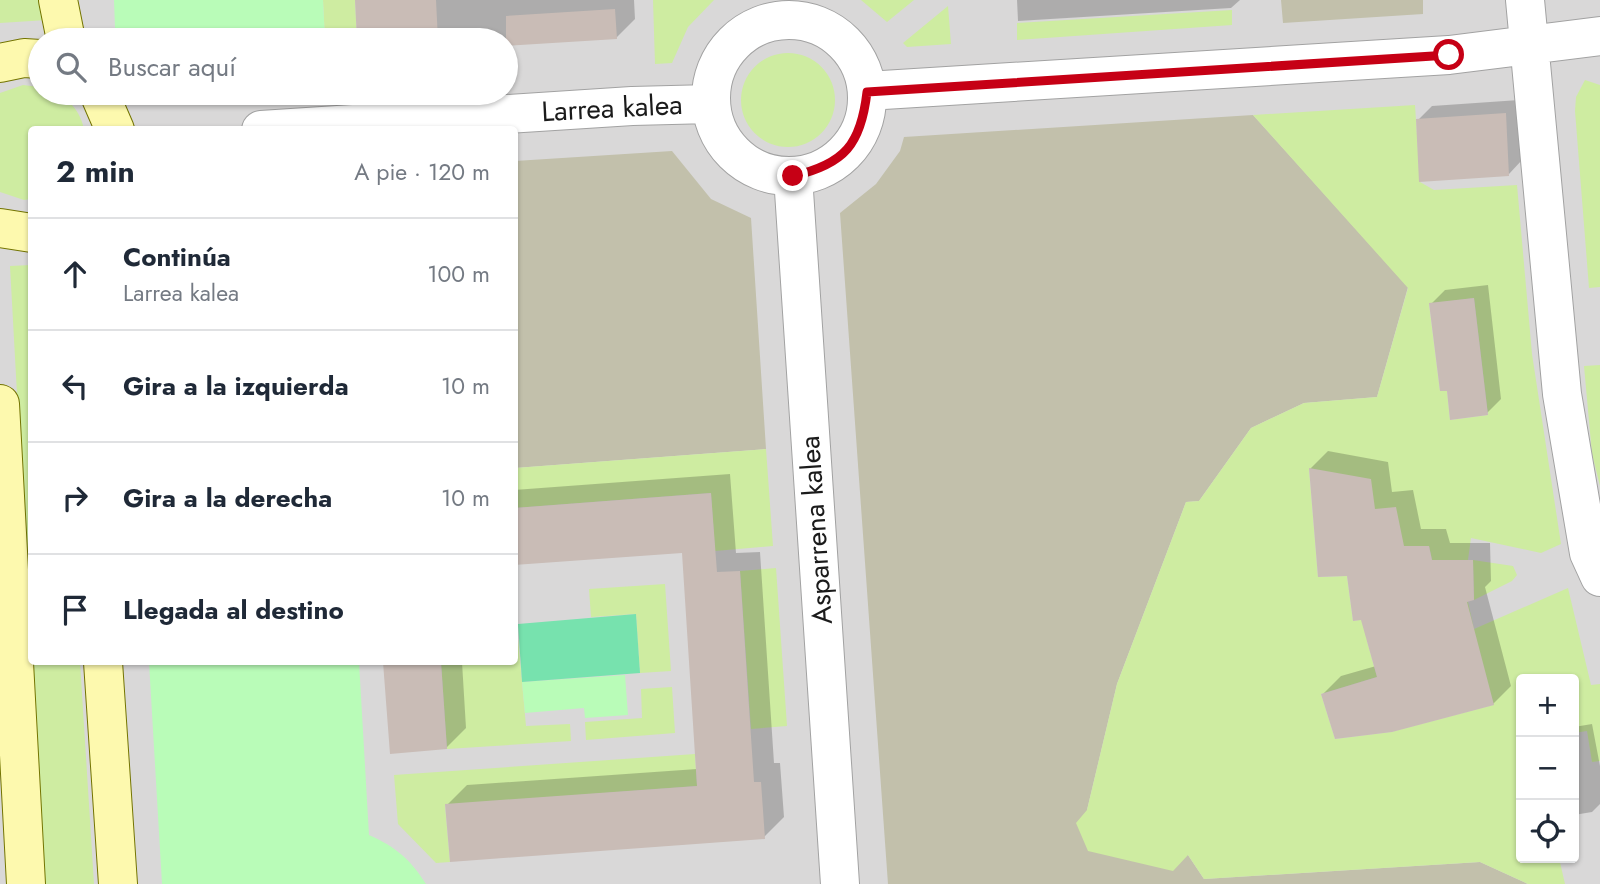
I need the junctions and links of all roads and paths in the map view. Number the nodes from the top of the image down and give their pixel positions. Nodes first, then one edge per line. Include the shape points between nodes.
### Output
1 (58, 0) edge
2 (1525, 0) edge
3 (781, 10) edge
4 (64, 28) edge
5 (1600, 36) edge
6 (1529, 43) junction
7 (28, 58) edge
8 (0, 63) edge
9 (867, 92) junction
10 (711, 104) junction
11 (104, 105) edge
12 (113, 126) edge
13 (320, 126) edge
14 (793, 176) junction
15 (0, 228) edge
16 (28, 232) edge
17 (0, 404) edge
18 (1600, 576) edge
19 (103, 665) edge
20 (26, 884) edge
21 (118, 884) edge
22 (840, 884) edge

1 - 4 main road
2 - 6 street
3 - 9 street via 830,32 849,47
3 - 10 street via 738,39 723,58 713,80
5 - 6 street
6 - 9 street via 1449,55
6 - 18 street via 1562,394 1589,553
7 - 8 main road
9 - 14 street via 863,123 848,150 823,169
10 - 13 street, Larrea kalea
10 - 14 street via 716,128 729,149 769,174
11 - 12 main road
14 - 22 street, Asparrena kalea
15 - 16 main road
17 - 20 main road
19 - 21 main road

